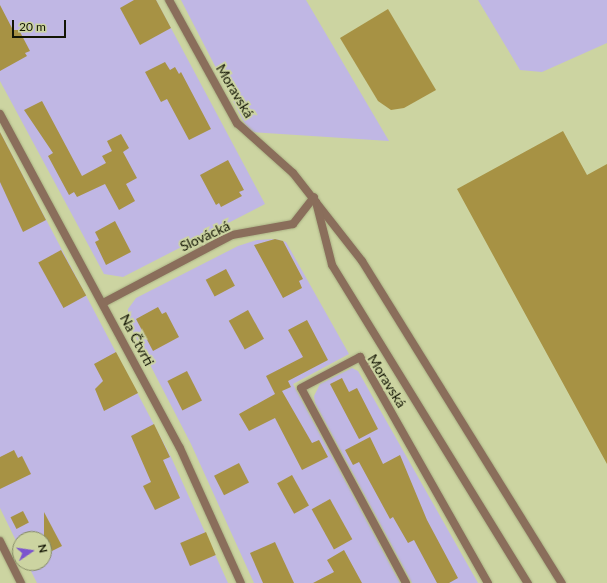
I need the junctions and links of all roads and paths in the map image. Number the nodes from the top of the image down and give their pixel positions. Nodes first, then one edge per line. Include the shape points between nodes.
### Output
1 (169, 0) edge
2 (0, 114) edge
3 (314, 197) junction
4 (103, 303) junction
5 (0, 541) edge
6 (21, 583) edge
7 (241, 583) edge
8 (406, 583) edge
9 (488, 583) edge
10 (528, 583) edge
11 (562, 583) edge

1 - 3 street, Moravská via 237,123 293,173
2 - 4 street, Na Čtvrti
3 - 4 street, Slovácká via 293,224 232,235
3 - 10 street via 332,265
3 - 11 street, Moravská via 362,261
4 - 7 street, Na Čtvrti via 180,448
5 - 6 street
8 - 9 street, Moravská via 301,388 360,357

